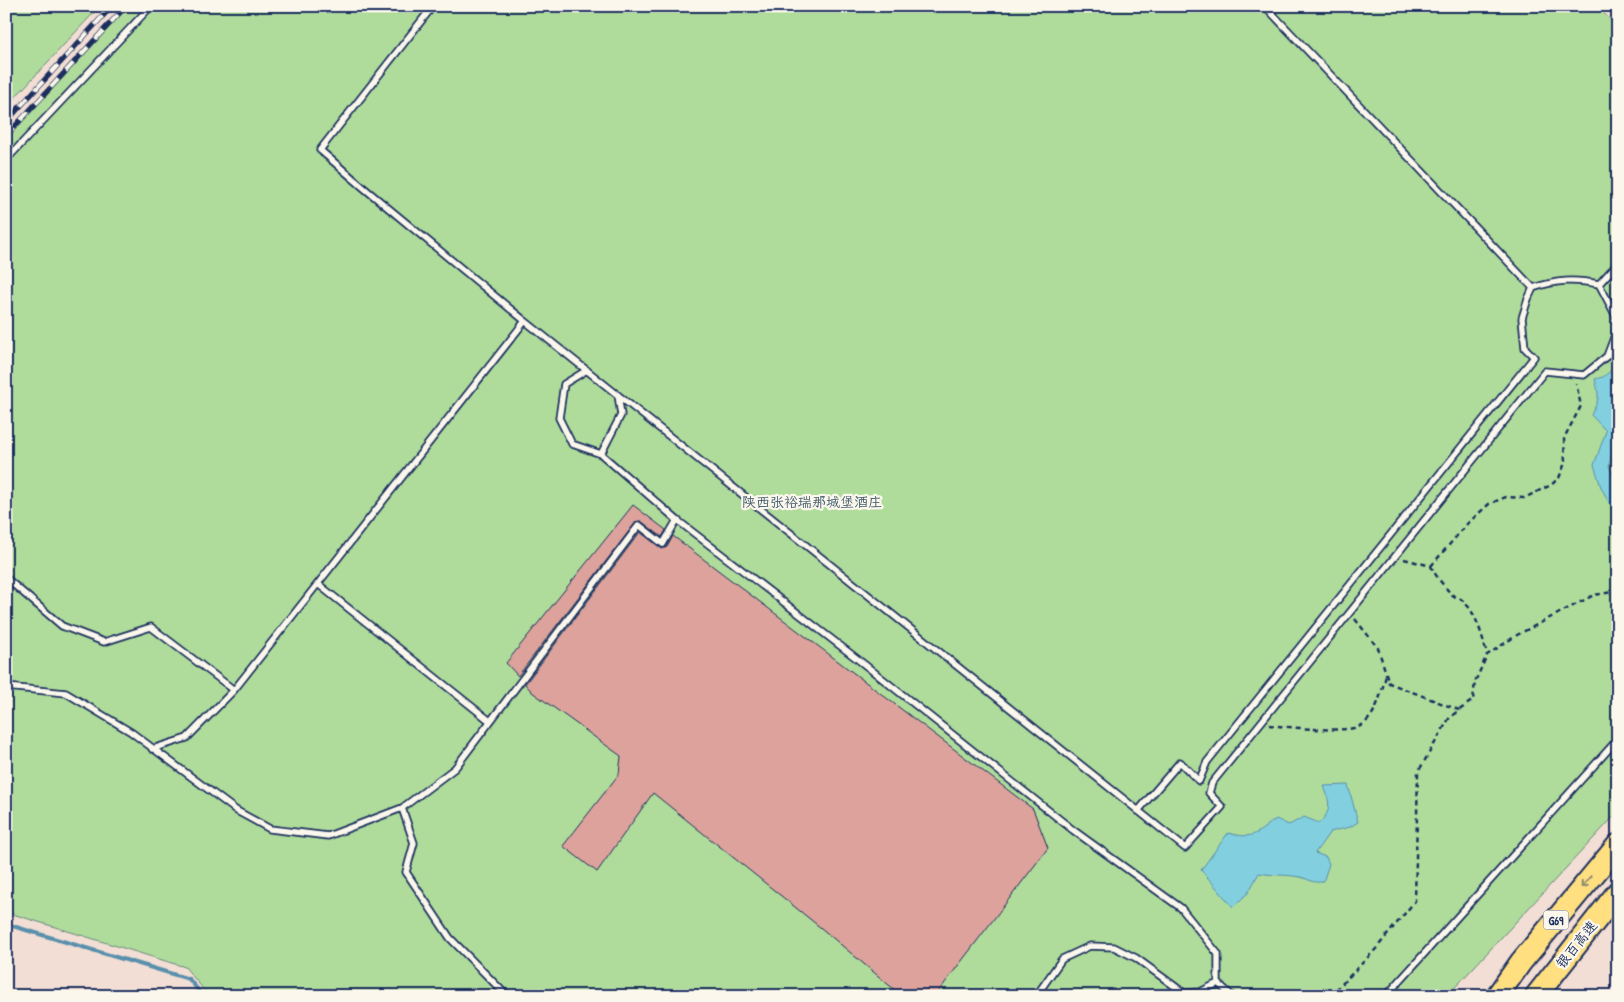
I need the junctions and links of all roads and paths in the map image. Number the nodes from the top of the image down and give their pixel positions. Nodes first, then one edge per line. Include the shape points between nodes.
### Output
1 (151, 6) edge
2 (433, 6) edge
3 (1265, 6) edge
4 (6, 160) edge
5 (1618, 262) edge
6 (1599, 284) junction
7 (1533, 288) junction
8 (1618, 320) edge
9 (526, 322) junction
10 (1618, 327) edge
11 (587, 370) junction
12 (1574, 374) junction
13 (618, 395) junction
14 (601, 454) junction
15 (677, 520) junction
16 (1395, 557) junction
17 (1431, 566) junction
18 (6, 578) edge
19 (318, 584) junction
20 (1618, 592) edge
21 (1350, 613) junction
22 (1487, 655) junction
23 (1386, 676) junction
24 (6, 687) edge
25 (234, 690) junction
26 (1459, 710) junction
27 (490, 722) junction
28 (1260, 725) junction
29 (1618, 739) edge
30 (152, 748) junction
31 (402, 808) junction
32 (1138, 811) junction
33 (1618, 845) edge
34 (1618, 892) edge
35 (1218, 983) junction
36 (507, 996) edge
37 (1036, 996) edge
38 (1232, 996) edge
39 (1329, 996) edge
40 (1386, 996) edge
41 (1497, 996) edge
42 (1536, 996) edge

1 - 4 lane
2 - 9 lane via 320,150
3 - 7 lane
5 - 6 lane
6 - 7 lane via 1554,282
6 - 8 lane
7 - 32 lane via 1522,318 1525,348 1534,357 1207,762 1199,781 1180,762
9 - 11 lane
9 - 19 lane
10 - 12 lane via 1608,356 1584,376
11 - 13 lane
11 - 14 lane via 564,384 559,418 572,444
12 - 16 lane via 1546,371
12 - 17 path via 1582,406 1564,438 1565,463 1559,478 1524,498 1506,497 1489,504
13 - 14 lane via 622,415
13 - 32 lane
14 - 15 lane
15 - 27 lane via 663,544 639,525
15 - 35 lane via 1073,830 1181,908 1218,954
16 - 17 path
16 - 21 lane
17 - 22 path via 1470,609
18 - 25 lane via 62,626 104,642 151,627
19 - 25 lane
19 - 27 lane
20 - 22 path via 1594,595 1517,635
21 - 23 path via 1378,648
21 - 28 lane
22 - 26 path via 1475,682 1473,700
23 - 26 path via 1389,683
23 - 28 path via 1373,712 1362,726 1349,730
24 - 30 lane via 66,693
25 - 30 lane via 187,738
26 - 39 path via 1450,717 1418,772 1415,901 1375,950
27 - 31 lane via 454,768
28 - 32 lane via 1212,784 1209,794 1222,806 1185,848
29 - 40 lane
30 - 31 lane via 236,811 270,829 328,836
31 - 36 lane via 414,843 406,872 450,938
33 -> 41 highway, G69 via 1521,962
34 - 42 highway, 银百高速 / G69
35 - 37 lane via 1200,992 1184,993 1136,958 1114,947 1090,946 1062,959
35 - 38 lane

